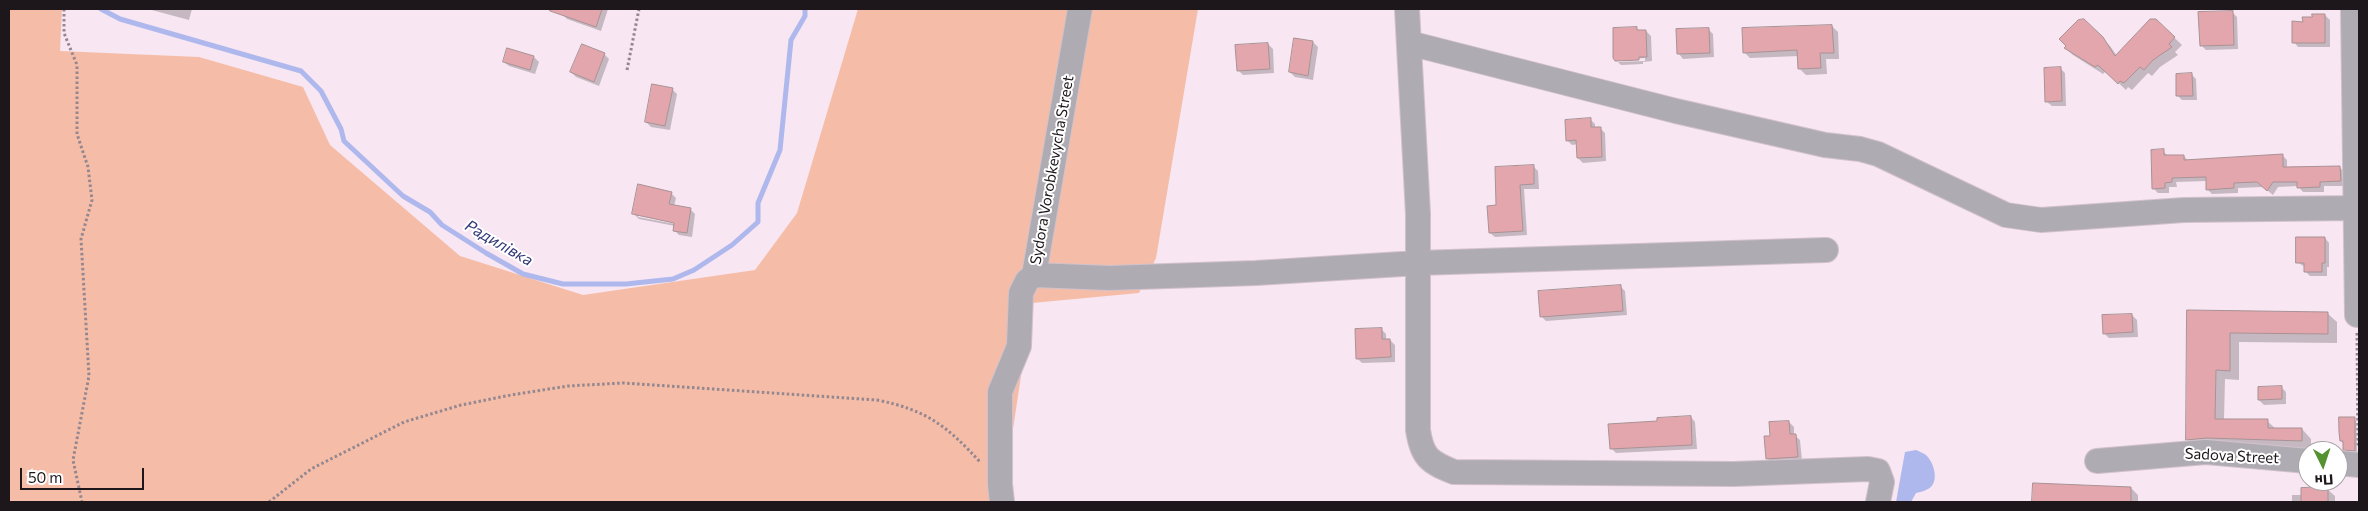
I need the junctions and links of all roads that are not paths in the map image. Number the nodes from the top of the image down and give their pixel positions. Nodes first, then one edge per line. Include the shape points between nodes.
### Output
1 (1080, 9) edge
2 (1407, 9) edge
3 (2353, 9) edge
4 (1409, 43) junction
5 (2356, 208) junction
6 (1826, 250) dead end
7 (1418, 263) junction
8 (1034, 275) junction
9 (2357, 315) road end
10 (2298, 460) edge
11 (2097, 461) dead end
12 (1001, 493) edge
13 (1878, 502) edge

1 - 8 street, Sydora Vorobkevycha Street
2 - 4 street
3 - 5 street
4 - 5 street via 1676,111 1878,154 2006,215 2041,220 2184,210
4 - 7 street
5 - 9 street
6 - 7 street
7 - 8 street via 1109,278
7 - 13 street via 1418,430 1421,449 1433,464 1454,472 1734,474 1868,469 1878,471 1882,482
8 - 12 street, Sydora Vorobkevycha Street via 1020,292 1019,346 1000,392
10 - 11 street, Sadova Street via 2206,452

